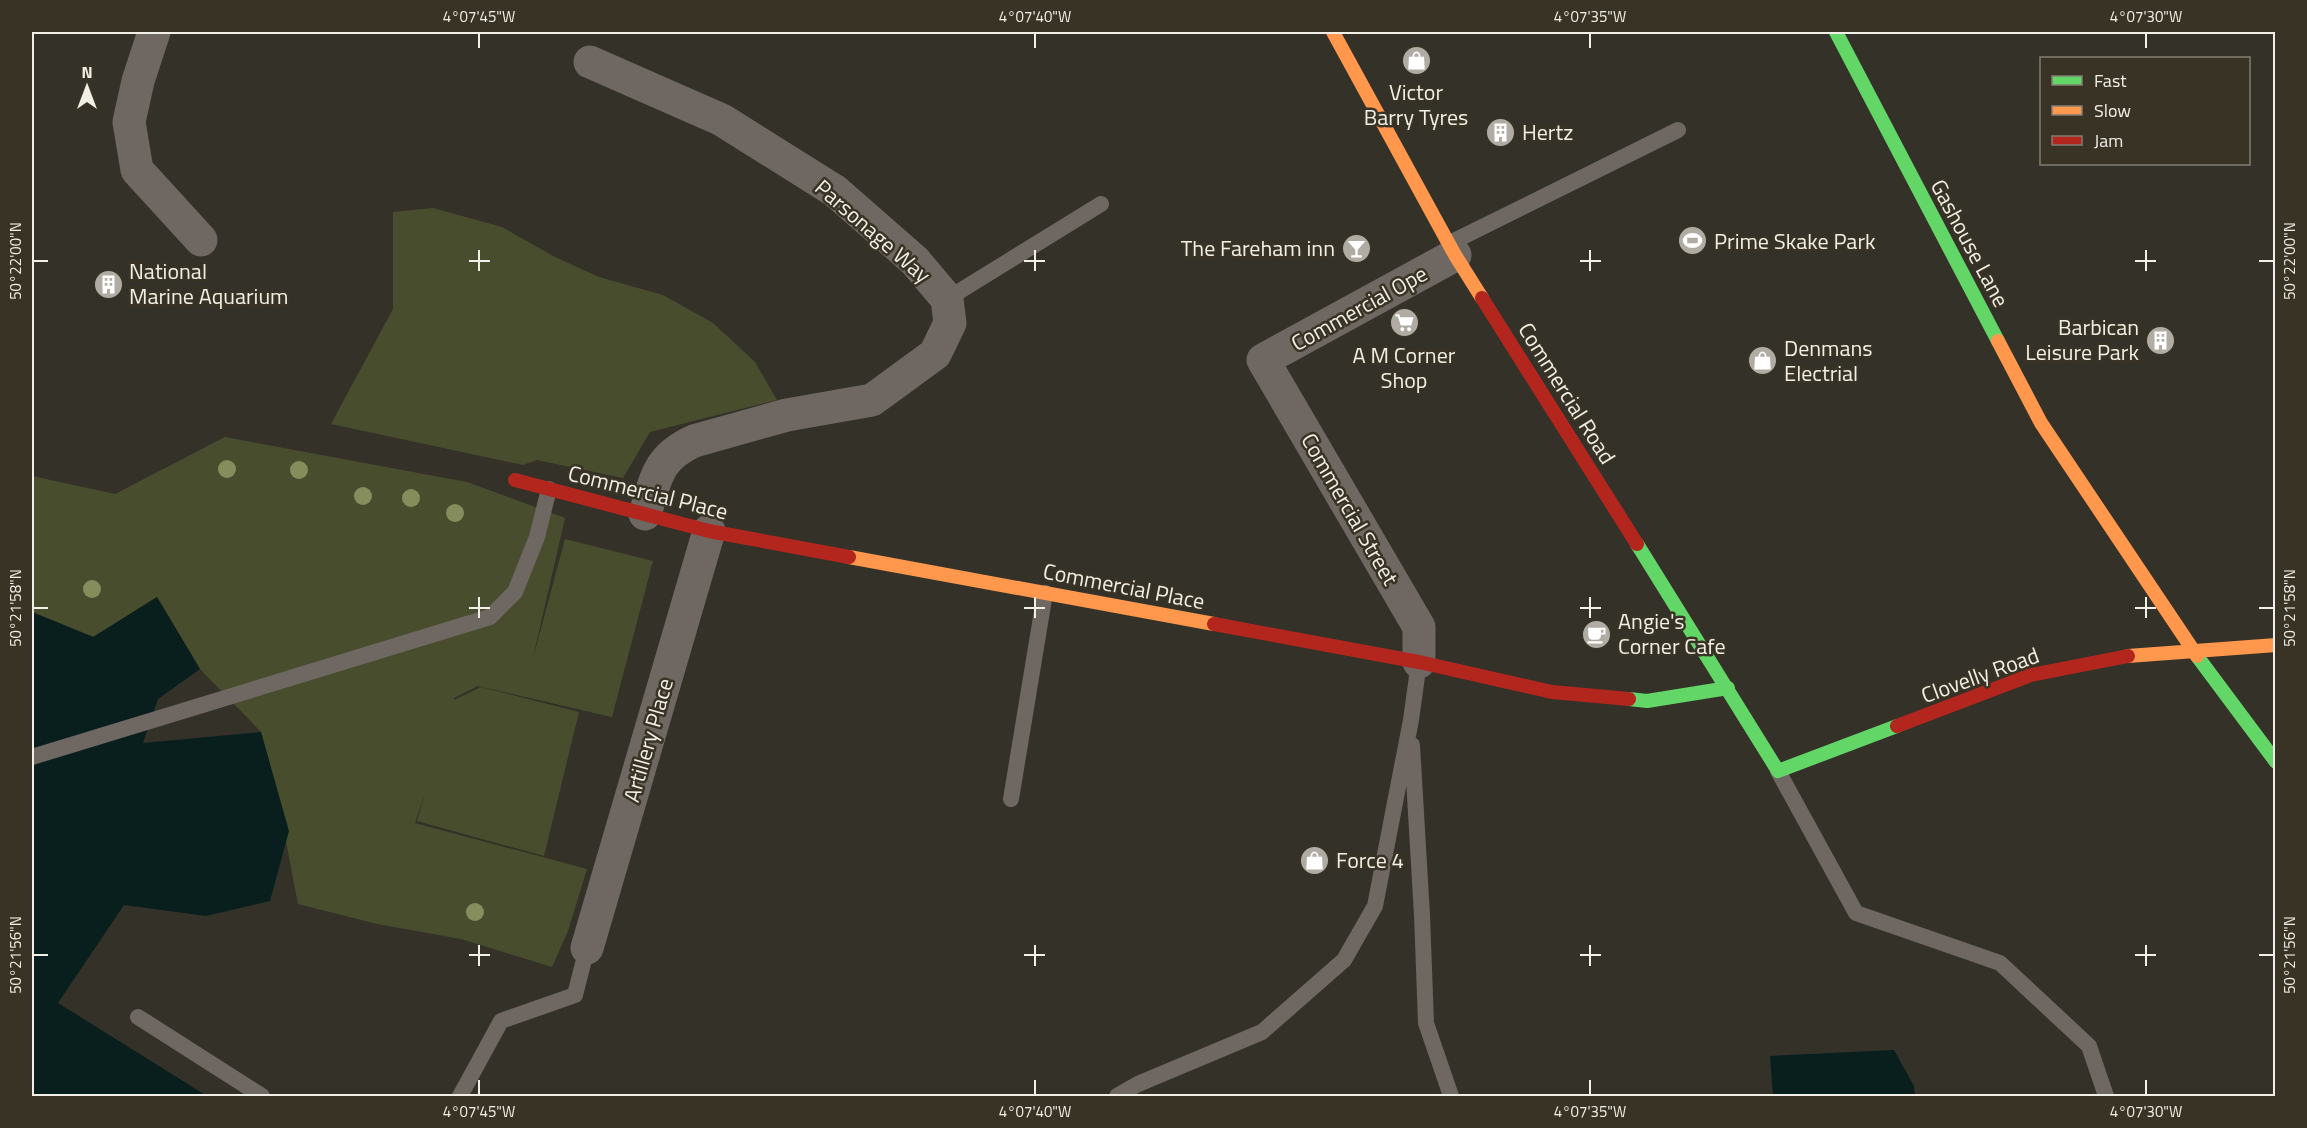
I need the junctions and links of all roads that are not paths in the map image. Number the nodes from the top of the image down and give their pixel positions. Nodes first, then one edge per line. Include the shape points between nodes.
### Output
1 (154, 32) edge
2 (1333, 32) edge
3 (1836, 32) edge
4 (590, 62) dead end
5 (1678, 130) dead end
6 (1101, 204) dead end
7 (201, 240) dead end
8 (1453, 249) junction
9 (947, 299) junction
10 (1263, 360) joint
11 (515, 480) dead end
12 (549, 489) junction
13 (645, 514) junction
14 (709, 531) junction
15 (1045, 593) junction
16 (2276, 645) edge
17 (2192, 650) junction
18 (1419, 662) junction
19 (1728, 688) junction
20 (1410, 720) junction
21 (32, 757) edge
22 (2276, 762) edge
23 (1778, 771) junction
24 (1011, 799) dead end
25 (587, 948) joint
26 (138, 1017) dead end
27 (262, 1096) edge
28 (459, 1096) edge
29 (1117, 1096) edge
30 (1451, 1096) edge
31 (2106, 1096) edge

1 - 7 street via 129,122 137,170
2 - 8 street, Commercial Road
3 - 17 street, Gashouse Lane via 2041,423
4 - 9 street, Parsonage Way via 722,120 835,191 915,261
5 - 8 lane
6 - 9 lane
8 - 10 street, Commercial Ope
8 - 19 street, Commercial Road
9 - 13 street, Parsonage Way via 950,323 935,354 904,378 872,400 787,415 681,447 666,459 655,478
10 - 18 street, Commercial Street via 1419,627
11 - 12 street, Commercial Place
12 - 13 street, Commercial Place
12 - 21 lane via 537,537 515,592 490,617
13 - 14 street, Commercial Place
14 - 15 street, Commercial Place
14 - 25 street, Artillery Place
15 - 18 street, Commercial Place
15 - 24 lane
16 - 17 street, Clovelly Road
17 - 22 street, Gashouse Lane
17 - 23 street, Clovelly Road via 2116,657 2031,675
18 - 19 street, Commercial Place via 1552,692 1647,700
18 - 20 lane
19 - 23 street, Commercial Road
20 - 29 lane via 1375,906 1344,960 1262,1032
20 - 30 lane via 1426,1023
23 - 31 lane via 1856,912 2000,963 2089,1046
25 - 28 lane via 575,995 501,1021
26 - 27 lane

